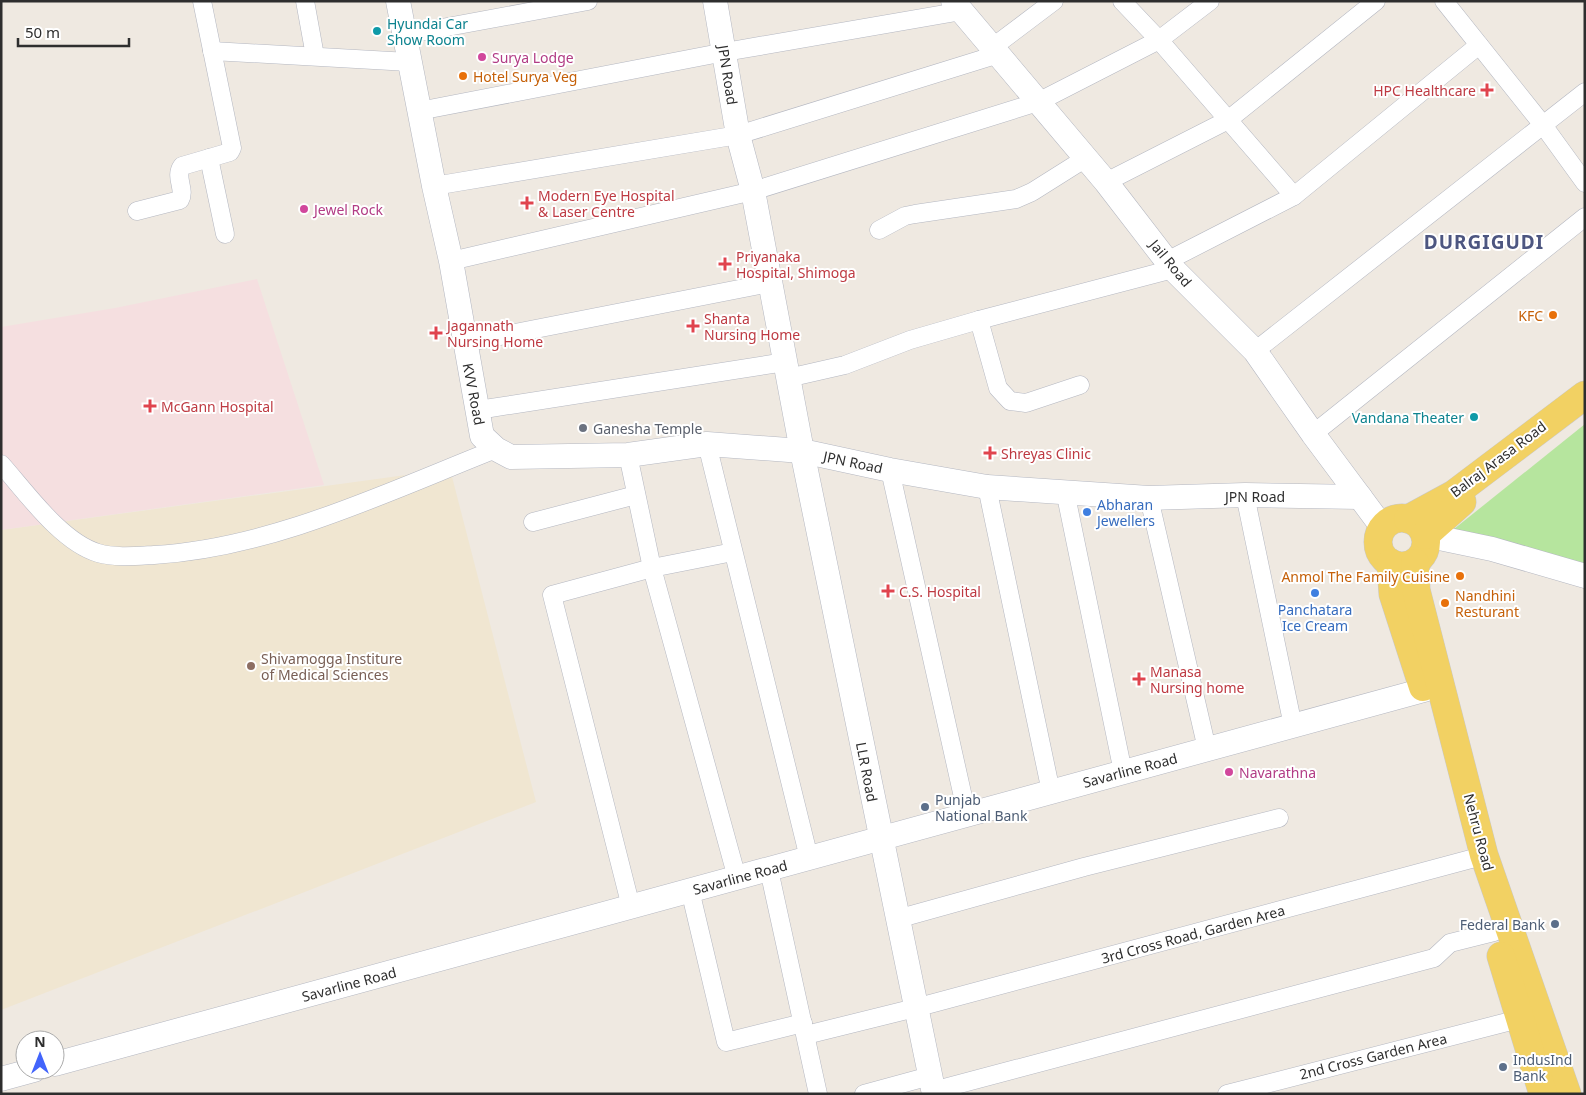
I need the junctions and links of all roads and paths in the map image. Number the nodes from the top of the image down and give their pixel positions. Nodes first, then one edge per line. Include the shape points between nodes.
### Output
1 (202, 1) edge
2 (306, 1) edge
3 (398, 1) edge
4 (588, 1) edge
5 (715, 1) edge
6 (1054, 1) edge
7 (1122, 1) edge
8 (1210, 1) edge
9 (1376, 1) edge
10 (1444, 1) edge
11 (958, 6) edge
12 (404, 35) junction
13 (1159, 40) junction
14 (1479, 45) junction
15 (996, 50) junction
16 (212, 51) junction
17 (725, 52) junction
18 (315, 56) junction
19 (409, 62) junction
20 (1585, 92) edge
21 (1038, 102) junction
22 (419, 111) junction
23 (1228, 120) junction
24 (1543, 125) junction
25 (738, 135) junction
26 (209, 158) junction
27 (1086, 158) junction
28 (1106, 182) junction
29 (1585, 183) edge
30 (434, 186) junction
31 (753, 191) junction
32 (1294, 196) junction
33 (137, 212) dead end
34 (1585, 217) edge
35 (879, 230) dead end
36 (225, 234) dead end
37 (452, 261) junction
38 (1170, 265) junction
39 (770, 283) junction
40 (979, 320) junction
41 (464, 343) junction
42 (1255, 352) junction
43 (786, 370) junction
44 (1080, 385) dead end
45 (1585, 395) edge
46 (1585, 409) edge
47 (478, 410) junction
48 (1312, 434) junction
49 (707, 444) junction
50 (496, 449) junction
51 (802, 451) junction
52 (628, 455) junction
53 (1, 464) edge
54 (890, 470) junction
55 (987, 487) junction
56 (1065, 491) junction
57 (636, 495) junction
58 (1245, 495) junction
59 (1360, 497) junction
60 (1149, 498) junction
61 (533, 522) dead end
62 (1405, 527) junction
63 (733, 552) junction
64 (1403, 563) junction
65 (652, 568) junction
66 (1585, 576) edge
67 (1424, 690) junction
68 (1292, 726) junction
69 (1207, 749) junction
70 (1123, 772) junction
71 (1051, 792) junction
72 (967, 815) junction
73 (1280, 818) dead end
74 (880, 838) junction
75 (809, 858) junction
76 (1471, 859) junction
77 (769, 870) junction
78 (737, 878) junction
79 (690, 890) junction
80 (632, 907) junction
81 (896, 919) junction
82 (1494, 932) junction
83 (915, 1008) junction
84 (1519, 1019) junction
85 (805, 1029) junction
86 (65, 1061) edge
87 (15, 1075) edge
88 (1, 1079) edge
89 (933, 1087) edge
90 (818, 1094) edge
91 (864, 1094) edge
92 (1227, 1094) edge
93 (1543, 1094) edge
94 (1567, 1094) edge

1 - 16 street
2 - 18 street
3 - 12 street, KVV Road
4 - 12 street
5 - 17 street, JPN Road
6 - 15 street
7 - 13 street
8 - 13 street
9 - 23 street
10 - 14 street
11 - 15 street, Jail Road
11 - 17 street
12 - 19 street, KVV Road
13 - 21 street
13 - 23 street
14 - 24 street
14 - 32 street
15 - 21 street, Jail Road
15 - 25 street
16 - 18 street
16 - 26 street via 232,143 230,152
17 - 22 street
17 - 25 street, JPN Road
18 - 19 street
19 - 22 street, KVV Road
20 - 24 street
21 - 27 street, Jail Road
21 - 31 street
22 - 30 street, KVV Road
23 - 28 street
23 - 32 street
24 - 29 street
24 - 42 street
25 - 30 street
25 - 31 street, JPN Road
26 - 33 street via 179,169 183,195 180,200
26 - 36 street
27 - 28 street, Jail Road
27 - 35 street via 1016,199 906,216
28 - 38 street, Jail Road
30 - 37 street, KVV Road
31 - 37 street
31 - 39 street, JPN Road
32 - 38 street
34 - 48 street
37 - 41 street, KVV Road
38 - 40 street
38 - 42 street, Jail Road
39 - 41 street
39 - 43 street, JPN Road
40 - 43 street via 910,340 845,365
40 - 44 street via 998,388 1010,401 1026,403
41 - 47 street, KVV Road
42 - 48 street, Jail Road
43 - 47 street
43 - 51 street, JPN Road
45 - 62 main road, Balraj Arasa Road
46 - 62 main road via 1468,497
47 - 50 street, KVV Road via 482,436
48 - 59 street, Jail Road
49 - 51 street
49 - 52 street
49 - 63 street
50 - 52 street via 511,457
50 - 53 street via 267,536 180,553 127,556 98,553 78,543 51,520
51 - 54 street, JPN Road
51 - 74 street, LLR Road
52 - 57 street
54 - 55 street, JPN Road
54 - 72 street
55 - 56 street, JPN Road
55 - 71 street
56 - 60 street, JPN Road
56 - 70 street
57 - 61 street
57 - 65 street
58 - 59 street, JPN Road
58 - 60 street, JPN Road
58 - 68 street
59 - 62 street, Jail Road
60 - 69 street
62 - 64 main road via 1425,551
62 - 64 main road via 1378,541 1383,556
62 - 66 street
63 - 65 street
63 - 75 street
64 - 67 main road, Nehru Road via 1393,594
64 - 94 main road, Nehru Road via 1416,590 1484,855
65 - 78 street
65 - 80 street via 552,595
67 - 68 street, Savarline Road
67 - 76 main road, Nehru Road
68 - 69 street, Savarline Road
69 - 70 street, Savarline Road
70 - 71 street, Savarline Road
71 - 72 street, Savarline Road
72 - 74 street, Savarline Road
73 - 81 street
74 - 75 street, Savarline Road
74 - 81 street, LLR Road
75 - 77 street, Savarline Road
76 - 82 main road, Nehru Road
76 - 83 street, 3rd Cross Road, Garden Area
77 - 78 street, Savarline Road
77 - 85 street
78 - 79 street, Savarline Road
79 - 80 street, Savarline Road
79 - 85 street, 3rd Cross Road, Garden Area via 726,1042
80 - 86 street, Savarline Road
81 - 83 street, LLR Road
82 - 84 main road, Nehru Road
82 - 89 street via 1450,943 1434,958
83 - 85 street, 3rd Cross Road, Garden Area
83 - 89 street, LLR Road
84 - 92 street, 2nd Cross Garden Area
84 - 93 main road, Nehru Road
85 - 90 street
87 - 88 street
89 - 91 street

